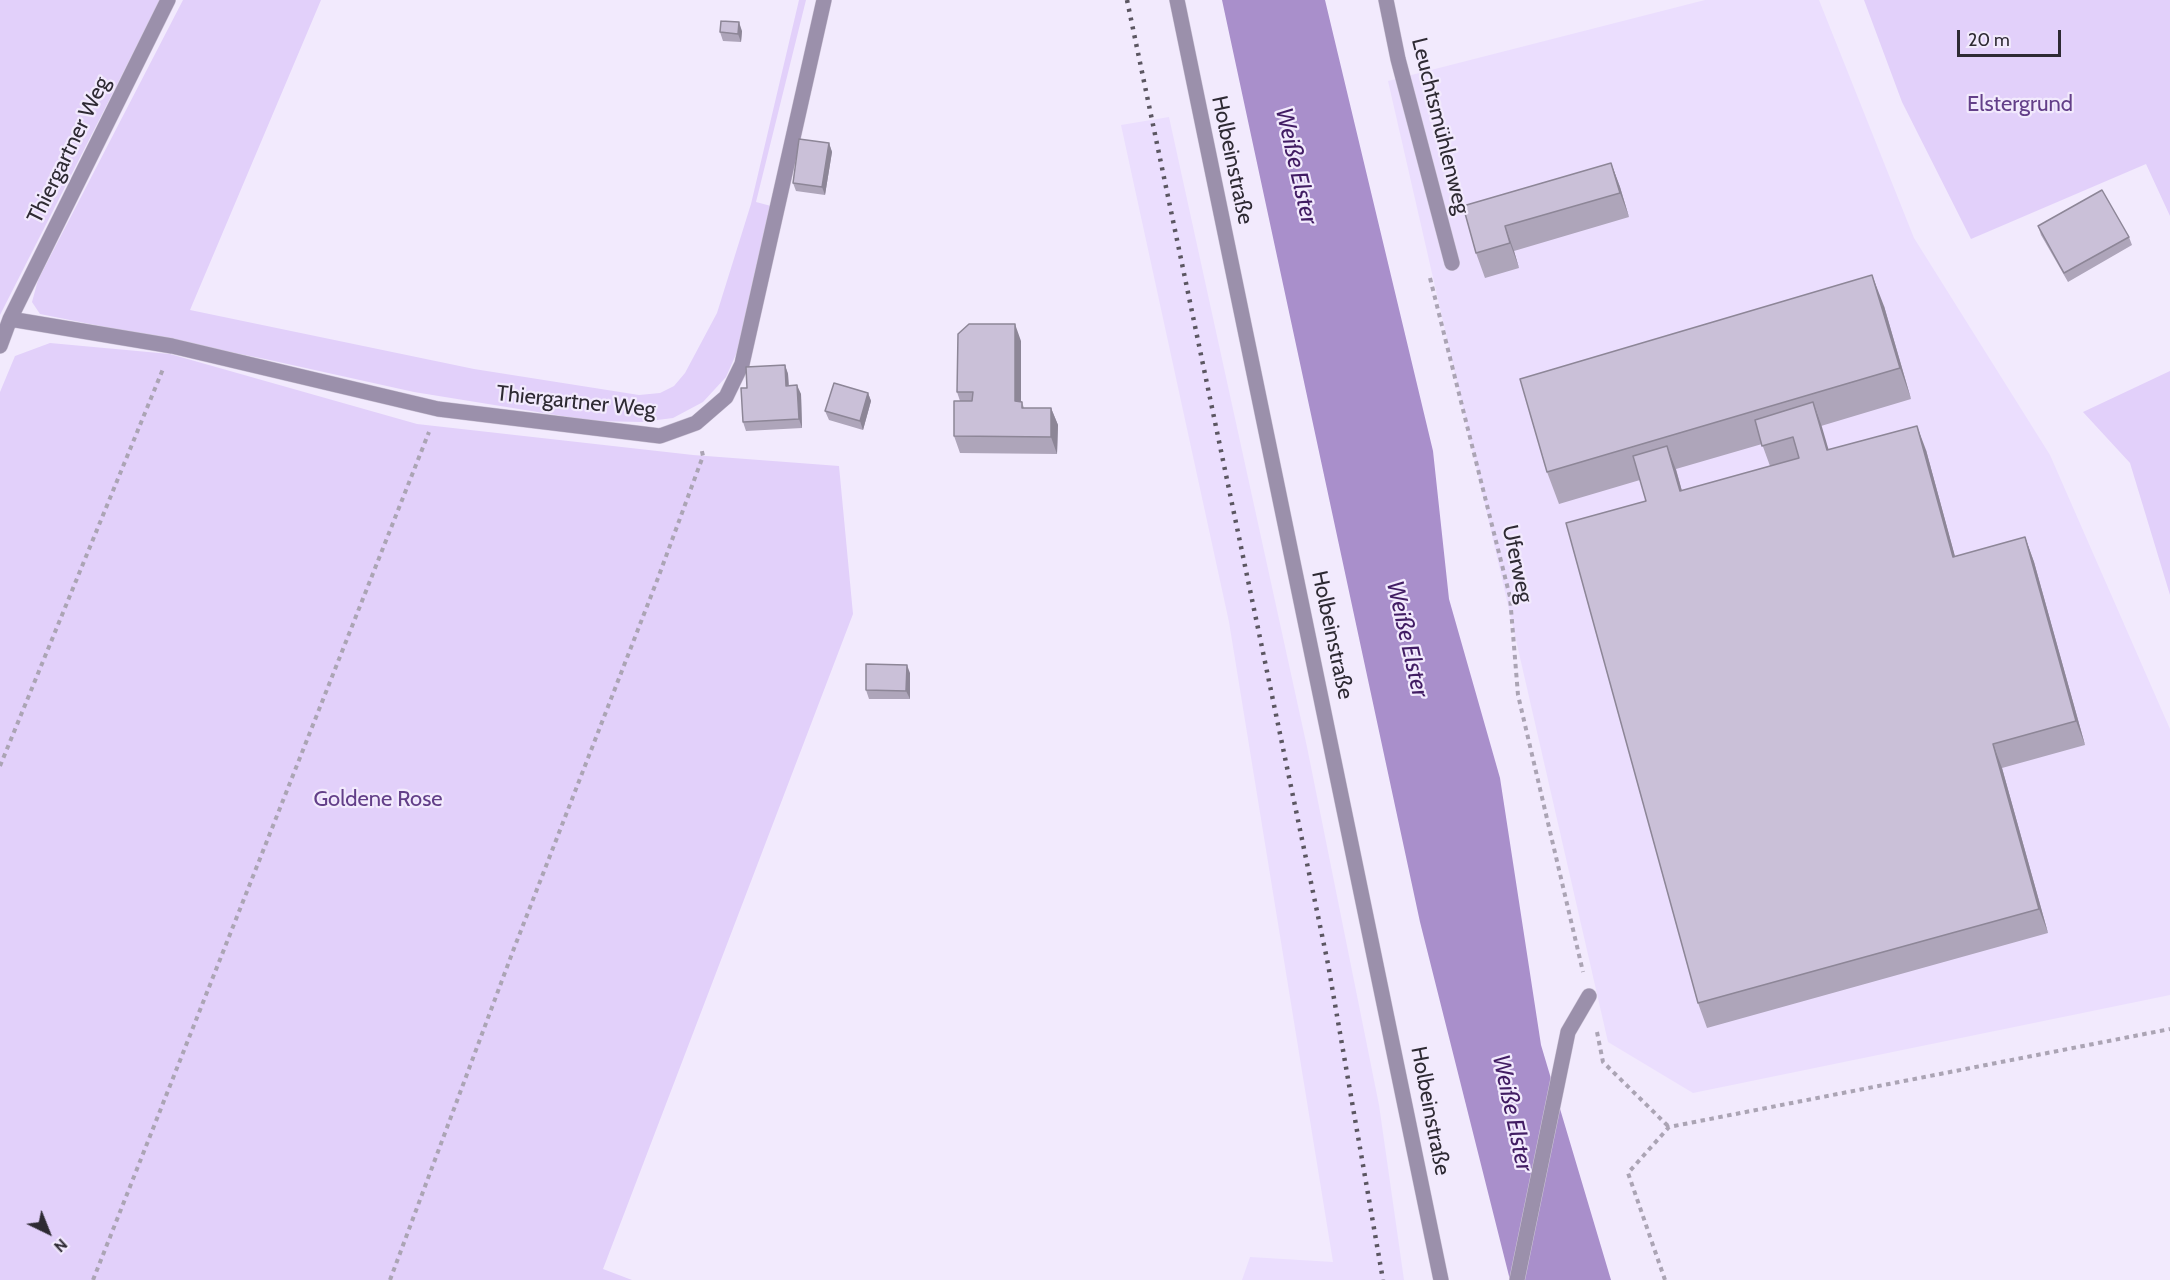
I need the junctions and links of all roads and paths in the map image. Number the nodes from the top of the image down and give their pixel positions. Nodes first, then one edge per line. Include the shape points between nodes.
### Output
1 (168, 0) edge
2 (824, 0) edge
3 (1177, 0) edge
4 (1386, 0) edge
5 (1452, 263) dead end
6 (1428, 270) dead end
7 (10, 320) junction
8 (0, 346) edge
9 (172, 346) junction
10 (438, 409) junction
11 (696, 423) junction
12 (0, 765) edge
13 (1589, 996) junction
14 (2170, 1029) edge
15 (1669, 1127) junction
16 (93, 1280) edge
17 (390, 1280) edge
18 (1441, 1280) edge
19 (1517, 1280) edge
20 (1665, 1280) edge

1 - 7 street, Thiergartner Weg
2 - 11 street, Thiergartner Weg via 742,364 726,397
3 - 18 street, Holbeinstraße
4 - 5 street, Leuchtsmühlenweg
6 - 13 path, Uferweg via 1510,597 1518,695
7 - 8 street, Thiergartner Weg
7 - 9 street, Thiergartner Weg
9 - 10 street, Thiergartner Weg
9 - 12 path
10 - 11 street, Thiergartner Weg via 660,436
10 - 16 path
11 - 17 path via 703,456
13 - 15 path, Uferweg via 1603,1062
13 - 19 street via 1568,1032
14 - 15 path
15 - 20 path via 1628,1173

